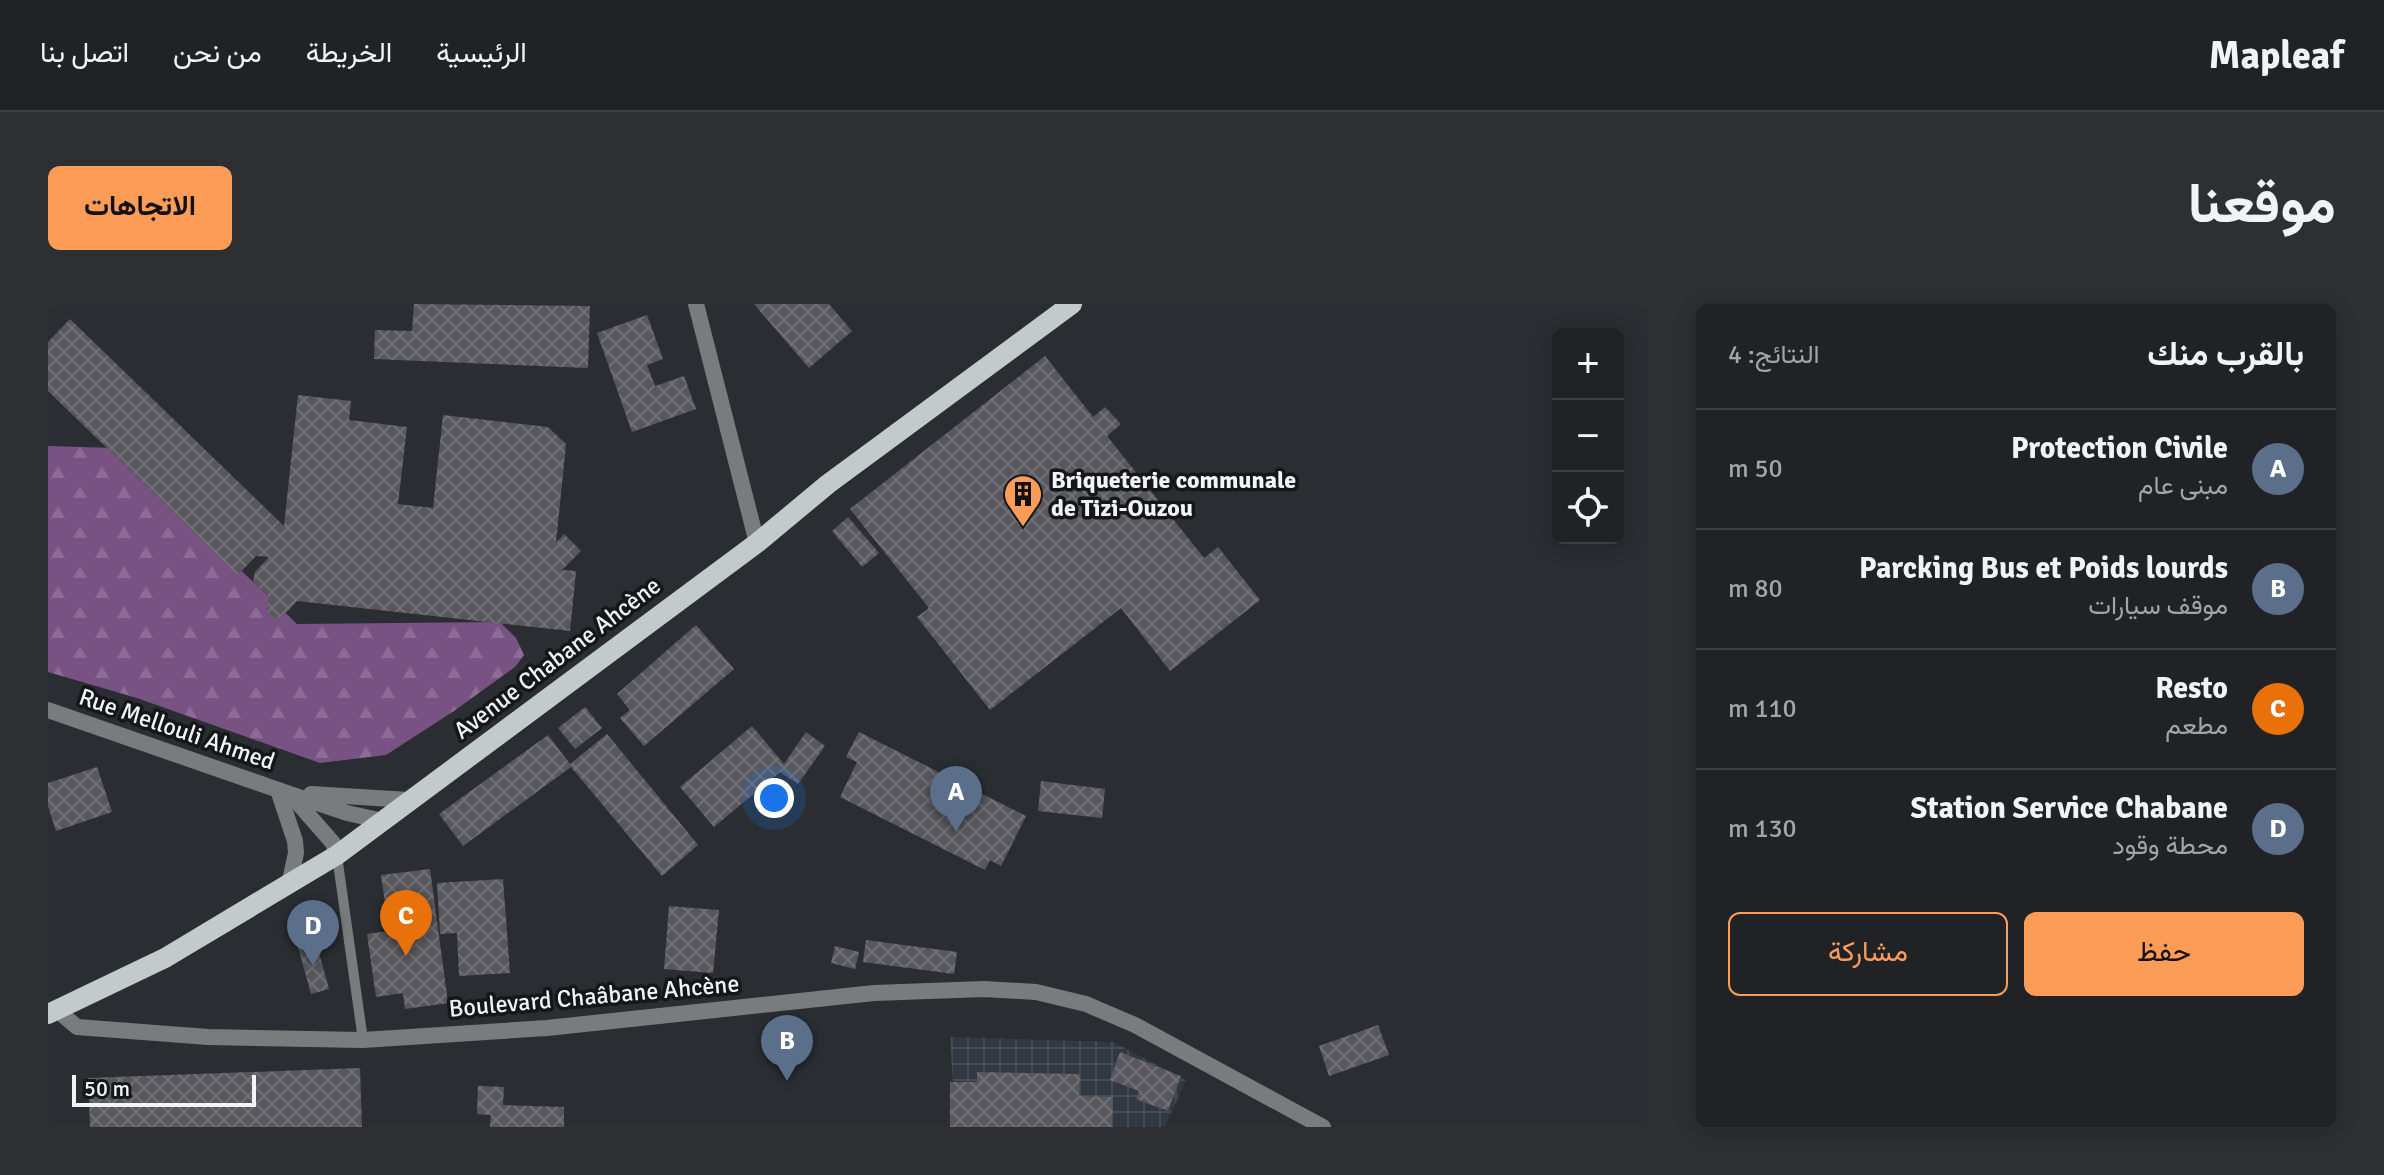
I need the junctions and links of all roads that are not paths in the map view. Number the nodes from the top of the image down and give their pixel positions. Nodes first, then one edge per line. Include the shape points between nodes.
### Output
1 (696, 304) edge
2 (1072, 304) edge
3 (757, 543) junction
4 (48, 710) edge
5 (284, 792) junction
6 (409, 800) junction
7 (383, 821) junction
8 (337, 855) junction
9 (289, 885) junction
10 (53, 1012) edge
11 (363, 1040) junction
12 (1323, 1127) edge

1 - 3 street
2 - 3 main road, Avenue Chabane Ahcène via 828,484
3 - 6 main road, Avenue Chabane Ahcène
4 - 5 street, Rue Mellouli Ahmed
5 - 6 street
5 - 7 street, Rue Mellouli Ahmed
5 - 8 street, Rue Mellouli Ahmed via 333,843
5 - 9 street via 296,853
6 - 7 main road, Avenue Chabane Ahcène
7 - 8 main road, Avenue Chabane Ahcène
8 - 9 main road, Avenue Chabane Ahcène
8 - 11 lane
9 - 10 main road, Avenue Chabane Ahcène via 165,958
10 - 11 street, Boulevard Chaâbane Ahcène via 77,1027 208,1037
11 - 12 street, Boulevard Chaâbane Ahcène via 547,1028 874,993 1036,992 1086,1004 1135,1025

